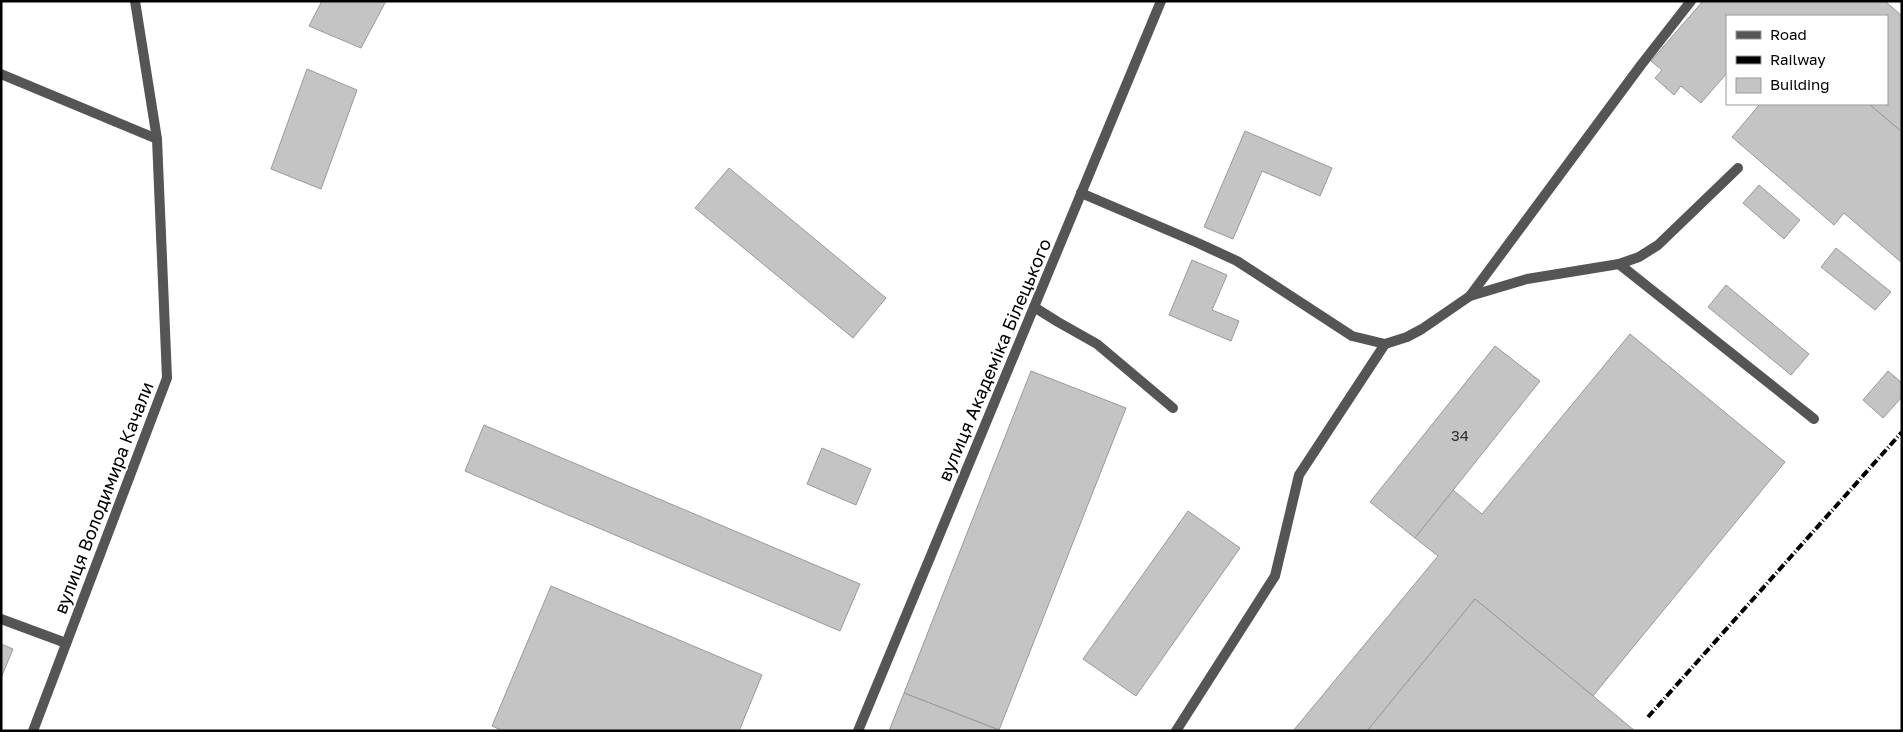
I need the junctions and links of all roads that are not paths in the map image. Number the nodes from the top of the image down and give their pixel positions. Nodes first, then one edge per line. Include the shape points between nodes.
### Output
1 (135, 1) edge
2 (1161, 1) edge
3 (1691, 1) edge
4 (1, 74) edge
5 (157, 139) junction
6 (1738, 168) dead end
7 (1081, 193) junction
8 (1620, 264) junction
9 (1470, 296) junction
10 (1034, 307) junction
11 (1386, 344) junction
12 (1173, 408) dead end
13 (1814, 419) dead end
14 (1, 619) edge
15 (66, 643) junction
16 (33, 731) edge
17 (858, 731) edge
18 (1176, 731) edge

1 - 5 street, вулиця Володимира Качали
2 - 7 street, вулиця Академіка Білецького
3 - 9 street
4 - 5 street
5 - 15 street, вулиця Володимира Качали via 167,378
6 - 8 street via 1658,245
7 - 10 street, вулиця Академіка Білецького
7 - 11 street via 1237,261 1352,336
8 - 9 street via 1527,280
8 - 13 street
9 - 11 street via 1422,329
10 - 12 street via 1097,344
10 - 17 street, вулиця Академіка Білецького
11 - 18 street via 1299,476 1275,576
14 - 15 street
15 - 16 street, вулиця Володимира Качали

